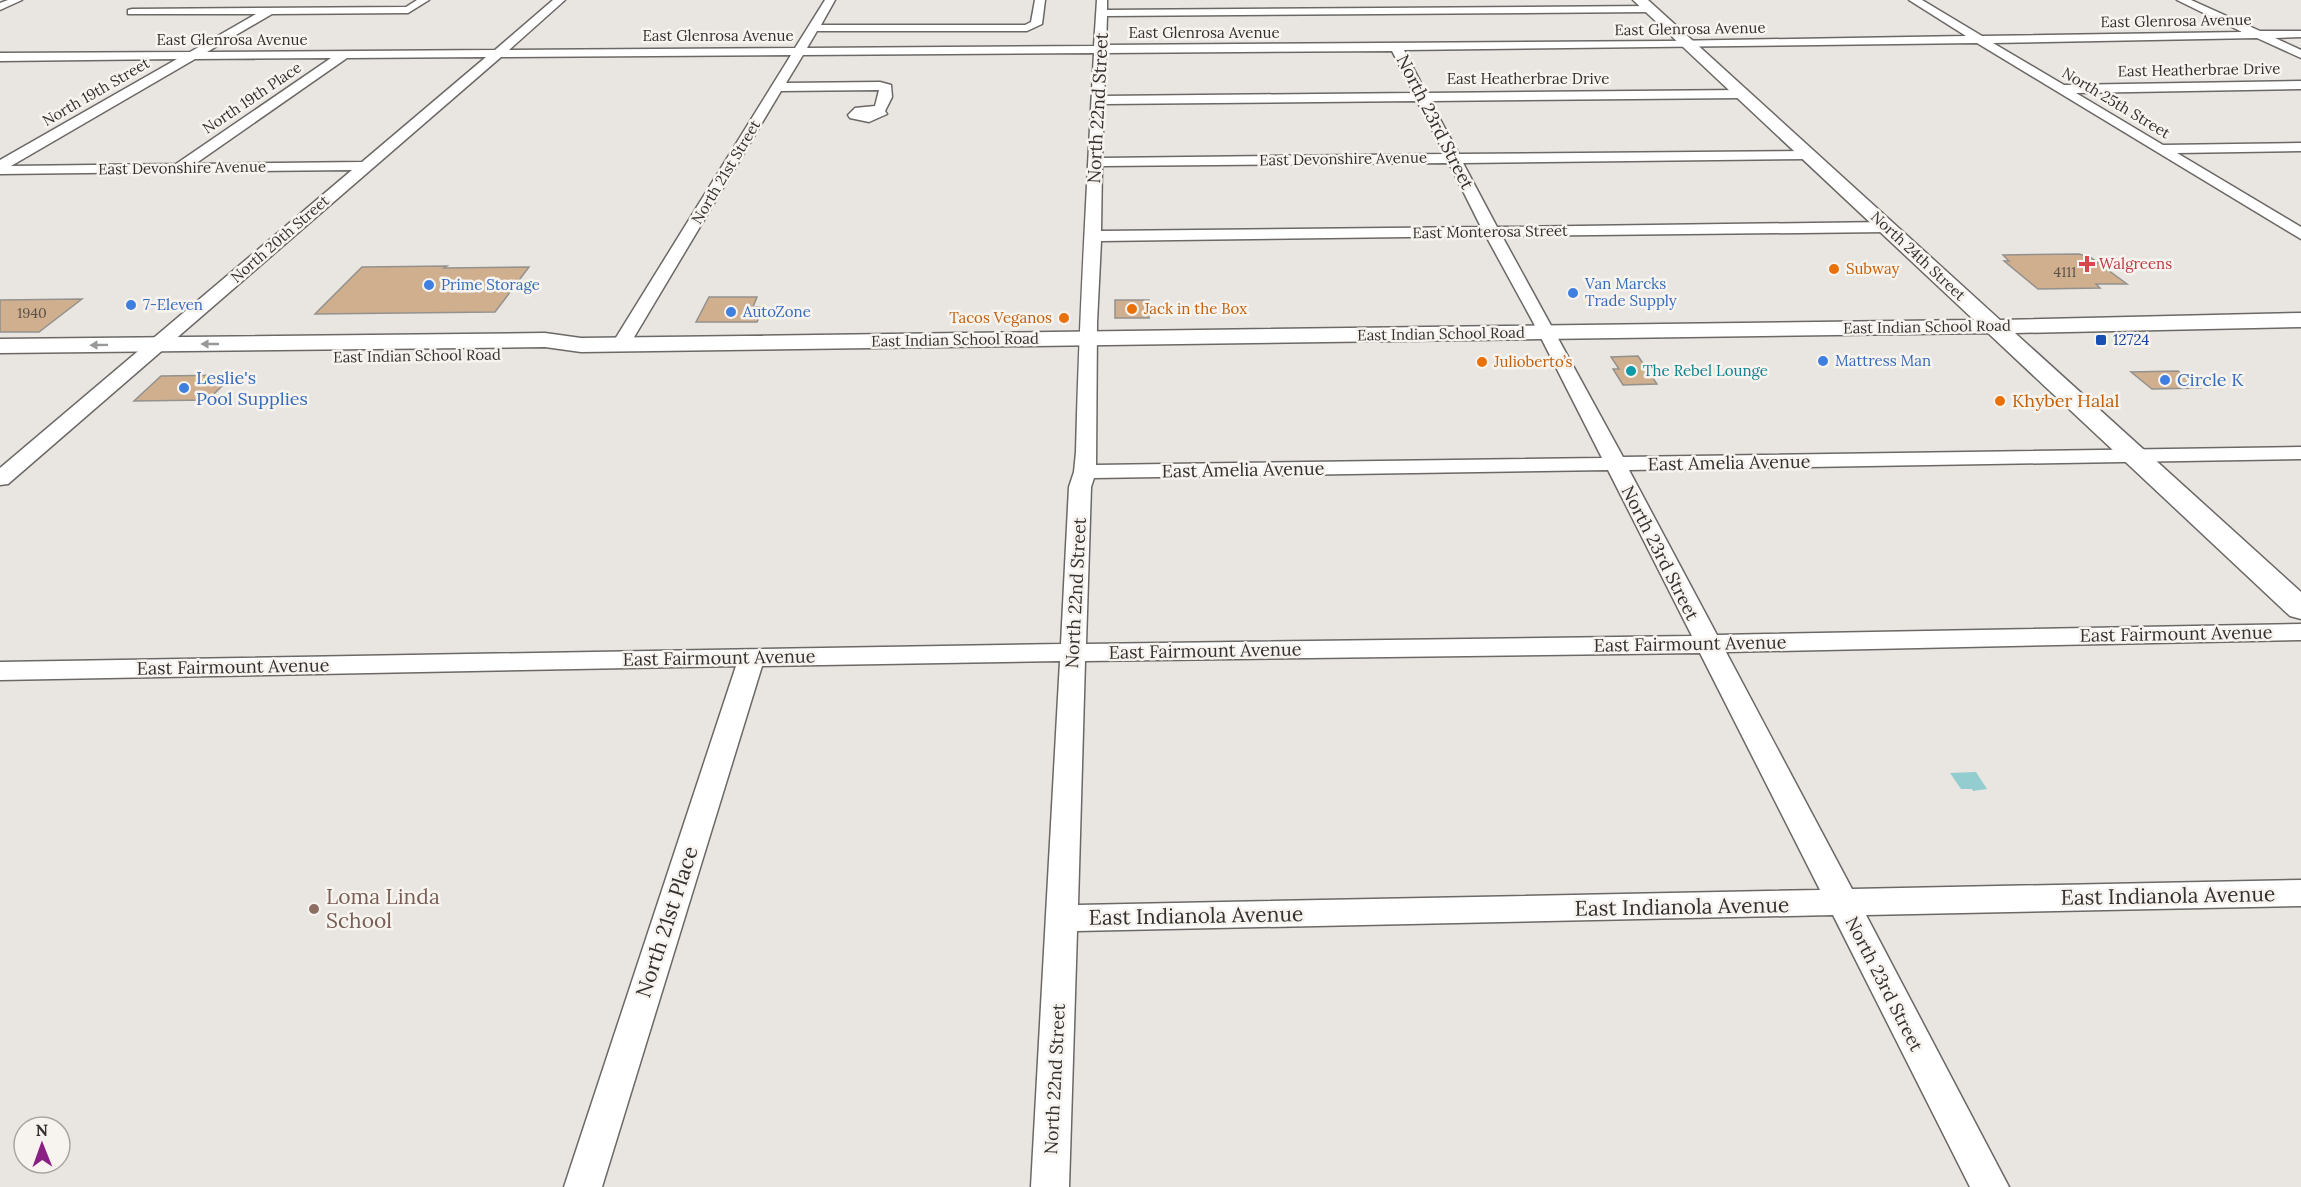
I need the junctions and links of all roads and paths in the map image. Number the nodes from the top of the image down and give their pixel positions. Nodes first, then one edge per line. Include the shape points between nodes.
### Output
1 (17, 0) edge
2 (153, 0) edge
3 (424, 0) edge
4 (560, 0) edge
5 (830, 0) edge
6 (1040, 0) edge
7 (1469, 0) edge
8 (1914, 0) edge
9 (2182, 0) edge
10 (1645, 4) edge
11 (1102, 6) edge
12 (0, 7) edge
13 (1476, 10) junction
14 (270, 11) junction
15 (813, 28) junction
16 (2301, 34) edge
17 (2259, 35) junction
18 (1977, 39) junction
19 (1689, 44) junction
20 (1396, 47) junction
21 (1100, 48) junction
22 (800, 50) junction
23 (498, 53) junction
24 (345, 54) junction
25 (2301, 54) edge
26 (192, 56) junction
27 (0, 57) edge
28 (37, 57) junction
29 (10, 70) dead end
30 (2301, 85) edge
31 (778, 87) junction
32 (2061, 89) junction
33 (1742, 94) junction
34 (1422, 97) junction
35 (1098, 100) junction
36 (878, 111) dead end
37 (2301, 147) edge
38 (2161, 149) junction
39 (1808, 155) junction
40 (1454, 159) junction
41 (1095, 162) junction
42 (364, 166) junction
43 (0, 168) edge
44 (178, 169) junction
45 (2281, 222) junction
46 (2301, 222) edge
47 (1887, 227) junction
48 (1492, 232) junction
49 (2301, 234) edge
50 (1093, 236) junction
51 (2301, 320) edge
52 (1994, 326) junction
53 (1547, 332) junction
54 (1088, 338) junction
55 (157, 344) junction
56 (621, 344) junction
57 (582, 345) junction
58 (0, 346) edge
59 (136, 361) junction
60 (0, 362) edge
61 (2301, 453) edge
62 (2136, 456) junction
63 (1614, 464) junction
64 (1085, 472) junction
65 (0, 478) edge
66 (2301, 609) edge
67 (2301, 632) edge
68 (1707, 644) junction
69 (1073, 653) junction
70 (752, 657) junction
71 (0, 670) edge
72 (2301, 893) edge
73 (1843, 904) junction
74 (1063, 918) junction
75 (583, 1187) edge
76 (1050, 1187) edge
77 (1990, 1187) edge

1 - 12 street
2 - 14 street via 132,12
3 - 14 street via 408,10
4 - 23 street, North 20th Street
5 - 15 street, North 21st Street
6 - 15 street via 1036,24 1045,28 1030,31
7 - 13 street
8 - 18 street, North 25th Street
9 - 17 street
10 - 13 street
10 - 19 main road, North 24th Street
11 - 13 street
11 - 21 street, North 22nd Street
14 - 26 street, North 19th Street
15 - 22 street, North 21st Street
16 - 17 street, East Glenrosa Avenue
17 - 18 street, East Glenrosa Avenue
17 - 25 street
18 - 19 street, East Glenrosa Avenue
18 - 32 street, North 25th Street
19 - 20 street, East Glenrosa Avenue
19 - 33 main road, North 24th Street
20 - 21 street, East Glenrosa Avenue
20 - 34 street, North 23rd Street
21 - 22 street, East Glenrosa Avenue
21 - 35 street, North 22nd Street
22 - 23 street, East Glenrosa Avenue
22 - 31 street, North 21st Street
23 - 24 street, East Glenrosa Avenue
23 - 42 street, North 20th Street
24 - 26 street, East Glenrosa Avenue
24 - 44 street, North 19th Place
26 - 28 street, East Glenrosa Avenue
26 - 43 street, North 19th Street
27 - 28 street, East Glenrosa Avenue
28 - 29 street
30 - 32 street, East Heatherbrae Drive
31 - 36 street via 880,86 887,91
31 - 56 street, North 21st Street
32 - 38 street, North 25th Street
33 - 34 street, East Heatherbrae Drive
33 - 39 main road, North 24th Street
34 - 35 street, East Heatherbrae Drive
34 - 40 street, North 23rd Street
35 - 41 street, North 22nd Street
37 - 38 street
38 - 45 street, North 25th Street
39 - 40 street, East Devonshire Avenue
39 - 47 main road, North 24th Street
40 - 41 street, East Devonshire Avenue
40 - 48 street, North 23rd Street
41 - 50 street, North 22nd Street
42 - 44 street, East Devonshire Avenue
42 - 55 street, North 20th Street
43 - 44 street, East Devonshire Avenue
45 - 46 street
45 - 49 street, North 25th Street
47 - 48 street, East Monterosa Street
47 - 52 main road, North 24th Street
48 - 50 street, East Monterosa Street
48 - 53 street, North 23rd Street
50 - 54 street, North 22nd Street
51 - 52 main road, East Indian School Road
52 - 53 main road, East Indian School Road
52 - 62 main road, North 24th Street
53 - 54 main road, East Indian School Road
53 - 63 street, North 23rd Street
54 - 56 main road, East Indian School Road
54 - 64 street, North 22nd Street
57 -> 55 main road, East Indian School Road via 545,340
55 -> 58 main road, East Indian School Road
55 - 59 street, North 20th Street
56 - 57 main road, East Indian School Road
57 - 59 main road, East Indian School Road via 545,353
59 - 60 main road, East Indian School Road
59 - 65 street, North 20th Street
61 - 62 street, East Amelia Avenue
62 - 63 street, East Amelia Avenue
62 - 66 main road, North 24th Street
63 - 64 street, East Amelia Avenue
63 - 68 street, North 23rd Street
64 - 69 street, North 22nd Street via 1080,487
67 - 68 street, East Fairmount Avenue
68 - 69 street, East Fairmount Avenue
68 - 73 street, North 23rd Street
69 - 70 street, East Fairmount Avenue
69 - 74 street, North 22nd Street
70 - 71 street, East Fairmount Avenue
70 - 75 street, North 21st Place
72 - 73 street, East Indianola Avenue
73 - 74 street, East Indianola Avenue
73 - 77 street, North 23rd Street
74 - 76 street, North 22nd Street

